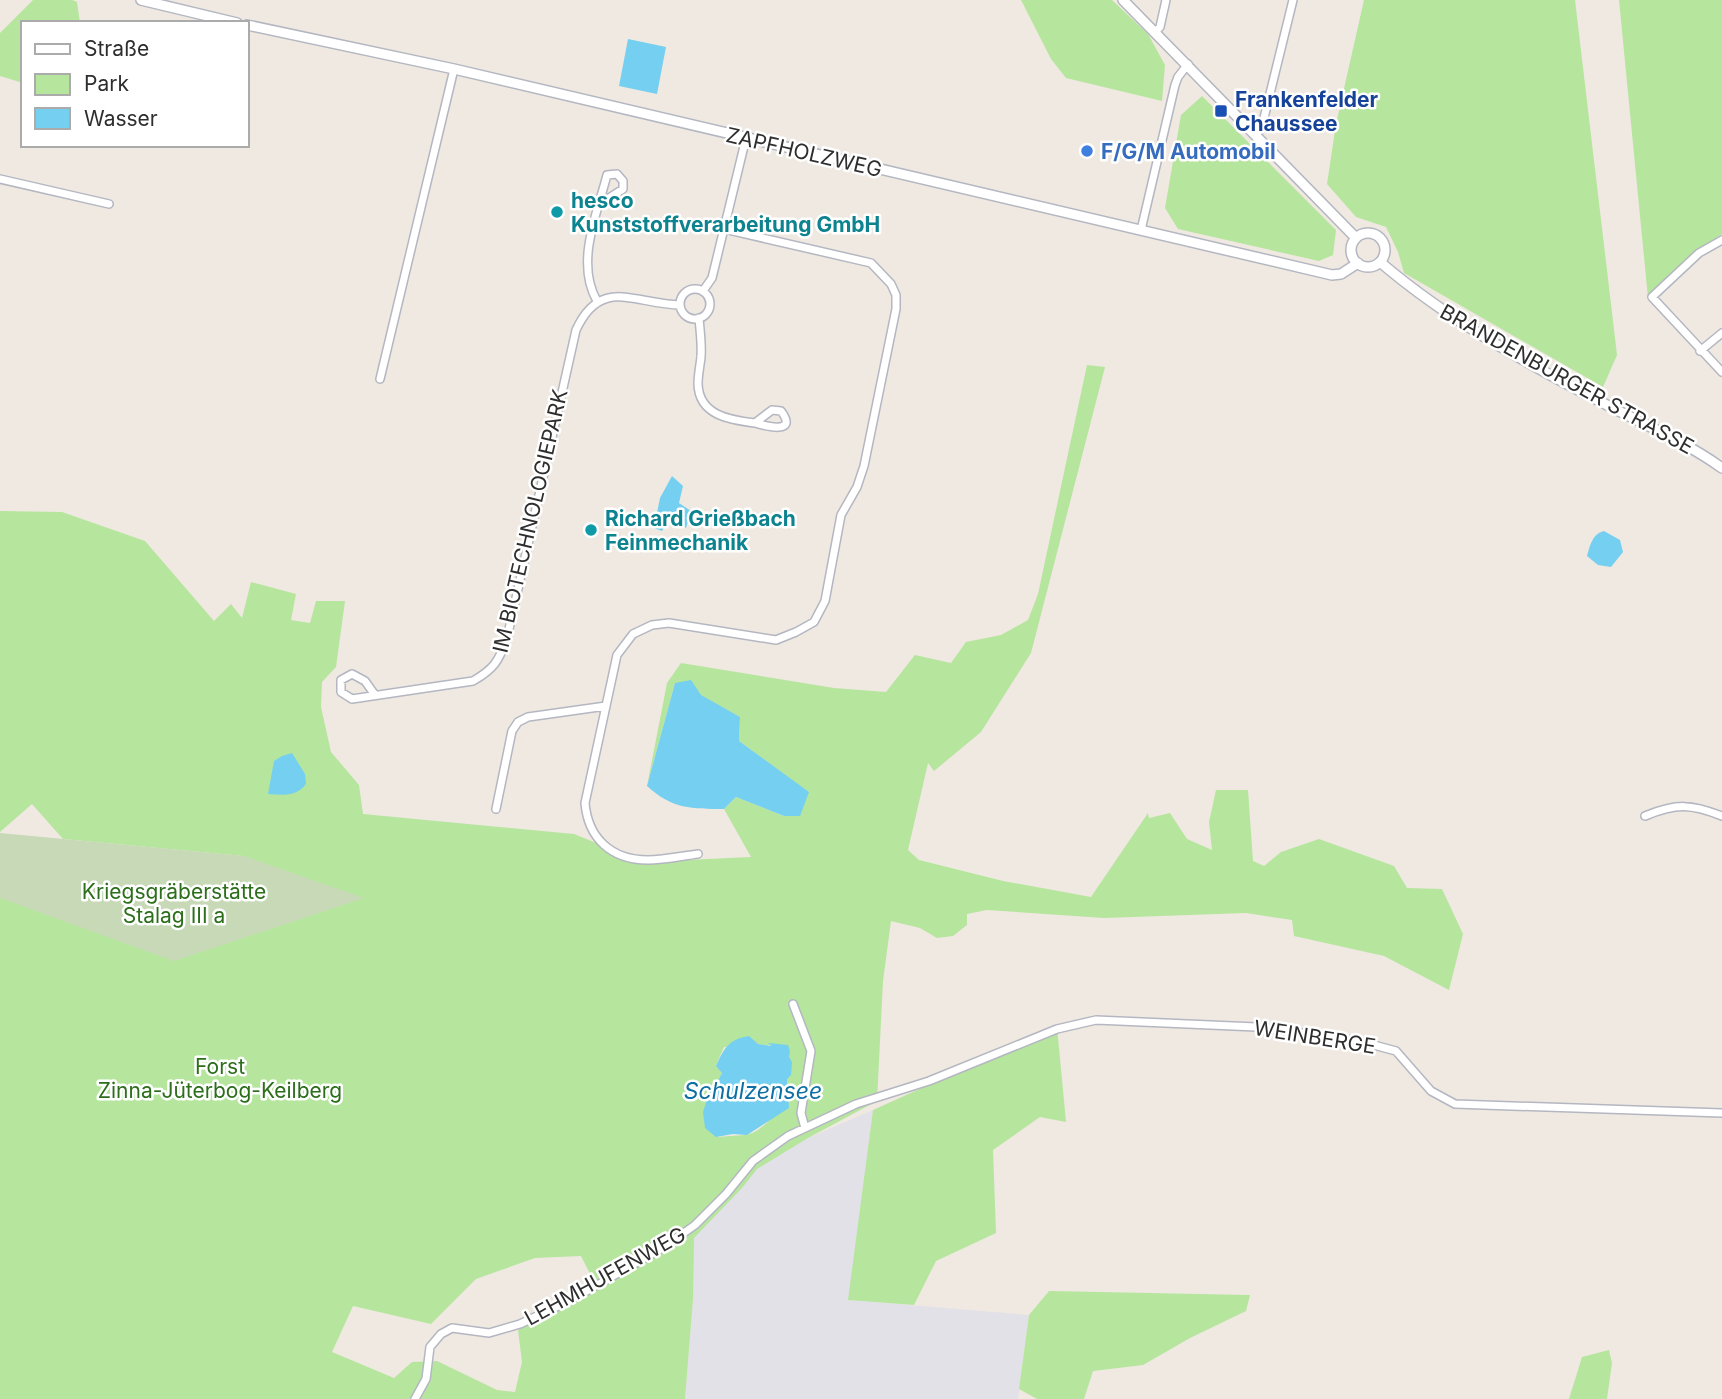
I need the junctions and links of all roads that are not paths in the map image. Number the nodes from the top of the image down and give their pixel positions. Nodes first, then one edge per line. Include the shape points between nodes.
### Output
1 (141, 0) edge
2 (1123, 0) edge
3 (1166, 0) edge
4 (1293, 0) edge
5 (229, 21) edge
6 (248, 25) edge
7 (1156, 31) junction
8 (1188, 64) junction
9 (454, 69) junction
10 (1255, 135) junction
11 (746, 138) junction
12 (0, 180) edge
13 (109, 204) dead end
14 (600, 204) junction
15 (724, 229) junction
16 (1141, 230) junction
17 (1356, 238) junction
18 (1722, 240) edge
19 (1380, 262) junction
20 (1357, 264) junction
21 (703, 291) junction
22 (597, 301) junction
23 (680, 304) junction
24 (699, 318) junction
25 (1722, 333) edge
26 (1700, 351) junction
27 (1722, 372) edge
28 (380, 379) dead end
29 (755, 424) dead end
30 (1722, 468) edge
31 (375, 695) junction
32 (606, 706) junction
33 (496, 809) dead end
34 (1646, 816) dead end
35 (1722, 816) edge
36 (698, 854) dead end
37 (793, 1004) dead end
38 (1017, 1046) joint
39 (1722, 1114) edge
40 (805, 1128) junction
41 (415, 1399) edge

1 - 5 street
2 - 7 street
3 - 7 street
4 - 10 street via 1263,122
6 - 9 street, ZAPFHOLZWEG
7 - 8 street
8 - 10 street
8 - 16 street via 1175,85
9 - 11 street, ZAPFHOLZWEG
9 - 28 street
10 - 17 street
11 - 15 street
11 - 16 street, ZAPFHOLZWEG
12 - 13 street
14 - 14 street via 607,175 617,174 623,189
14 - 22 street via 587,255 588,280
15 - 21 street via 712,278
15 - 32 street via 864,261 878,268 891,284 896,309 864,466 841,515 825,601 814,622 776,640 669,623 652,625 633,634 617,655
16 - 20 street, ZAPFHOLZWEG via 1332,275
17 - 19 street via 1378,237 1384,246
17 - 20 street via 1352,254
18 - 26 street via 1699,253 1653,297
19 - 20 street via 1367,267
19 - 30 street, BRANDENBURGER STRASSE via 1435,307 1492,342
21 - 23 street via 685,292
21 - 24 street via 709,309
22 - 23 street via 610,296
22 - 31 street, IM BIOTECHNOLOGIEPARK via 576,330 507,638 495,665 473,681
23 - 24 street via 686,316
24 - 29 street via 700,396 718,416
25 - 26 street
26 - 27 street
31 - 31 street, IM BIOTECHNOLOGIEPARK via 352,699 341,692 341,680 352,674 365,681
32 - 33 street via 518,722 512,731
32 - 36 street via 585,803 586,819 598,842 647,860
34 - 35 street via 1669,806 1687,805
37 - 40 street via 811,1051 801,1113
38 - 39 street, WEINBERGE via 1057,1029 1096,1020 1256,1027 1359,1041 1395,1051 1431,1091 1455,1104
38 - 40 street, LEHMHUFENWEG via 856,1104
40 - 41 street, LEHMHUFENWEG via 752,1161 695,1225 571,1300 489,1333 452,1328 441,1334 430,1347 426,1379

